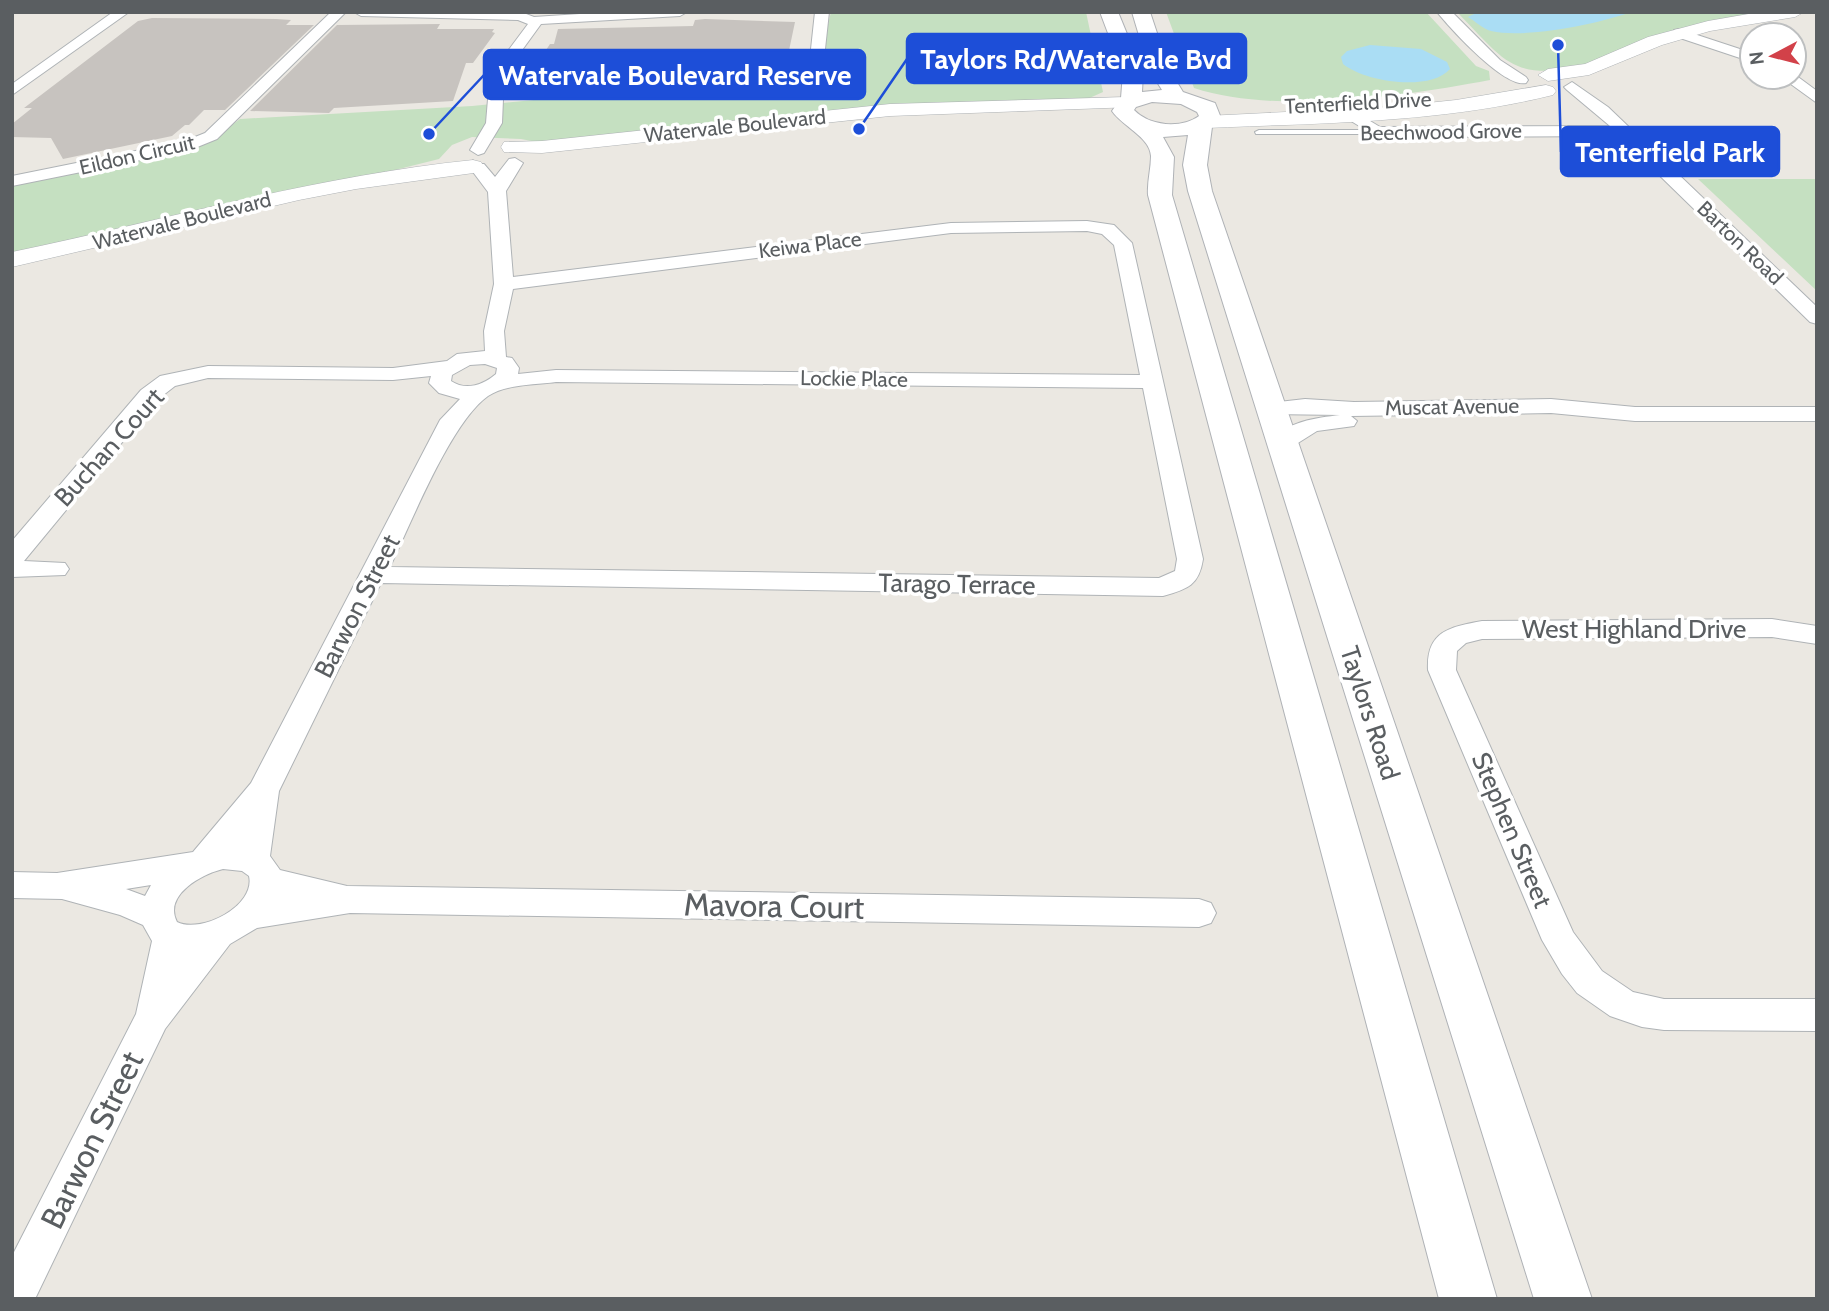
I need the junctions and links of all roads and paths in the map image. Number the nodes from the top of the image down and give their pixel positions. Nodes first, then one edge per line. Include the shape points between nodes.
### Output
1 (122, 12) edge
2 (339, 12) edge
3 (361, 12) edge
4 (680, 12) edge
5 (822, 12) edge
6 (1109, 12) edge
7 (1140, 12) edge
8 (1795, 12) edge
9 (1451, 19) edge
10 (532, 21) junction
11 (1679, 33) junction
12 (818, 49) dead end
13 (1738, 53) edge
14 (1488, 57) junction
15 (1589, 69) junction
16 (1521, 80) junction
17 (675, 81) dead end
18 (1547, 83) junction
19 (1571, 85) junction
20 (12, 91) edge
21 (494, 97) junction
22 (1602, 110) junction
23 (1194, 111) junction
24 (1132, 112) junction
25 (1351, 116) junction
26 (494, 123) junction
27 (1623, 131) junction
28 (1259, 132) dead end
29 (1377, 132) junction
30 (514, 154) junction
31 (476, 159) junction
32 (12, 181) edge
33 (497, 191) junction
34 (1115, 234) joint
35 (12, 260) edge
36 (504, 284) junction
37 (1817, 318) edge
38 (494, 331) junction
39 (451, 375) junction
40 (497, 375) junction
41 (1153, 382) junction
42 (1814, 413) edge
43 (1635, 414) junction
44 (451, 420) junction
45 (1275, 426) junction
46 (1234, 468) junction
47 (12, 558) edge
48 (12, 569) edge
49 (56, 569) dead end
50 (372, 575) junction
51 (1817, 635) edge
52 (1452, 638) joint
53 (263, 791) junction
54 (199, 863) junction
55 (260, 870) junction
56 (12, 885) edge
57 (57, 886) junction
58 (350, 898) junction
59 (1199, 913) dead end
60 (251, 915) junction
61 (163, 926) junction
62 (217, 936) junction
63 (1817, 1015) edge
64 (152, 1018) junction
65 (13, 1299) edge
66 (1468, 1299) edge
67 (1563, 1299) edge

1 - 20 street
2 - 32 street, Eildon Circuit via 211,136 190,145
3 - 10 street via 520,16
4 - 10 street
5 - 12 street
6 - 24 main road via 1133,73
7 - 23 main road via 1159,68
8 - 11 street, Tenterfield Drive
9 - 14 street
10 - 21 street via 535,24 497,75
11 - 13 street
11 - 15 street, Tenterfield Drive
14 - 16 street
14 - 18 street, Barton Road
15 - 18 street, Tenterfield Drive
15 - 19 street, Tenterfield Drive
16 - 18 street via 1527,86
16 - 23 street, Tenterfield Drive via 1510,88 1358,106
17 - 21 lane
18 - 19 street
18 - 22 street, Barton Road
18 - 25 street, Tenterfield Drive via 1456,106
19 - 22 street, Barton Road
21 - 26 street
22 - 27 street, Barton Road
23 - 24 main road via 1151,96
23 - 24 main road via 1164,129
23 - 25 street, Tenterfield Drive
23 - 45 main road, Taylors Road via 1200,191
24 - 30 street, Watervale Boulevard via 926,119
24 - 46 main road via 1162,148 1160,195
25 - 29 street, Tenterfield Drive
26 - 30 street
26 - 31 street
27 - 29 street, Beechwood Grove
27 - 37 street, Barton Road
28 - 29 lane, Beechwood Grove
30 - 31 street, Watervale Boulevard via 498,168
30 - 33 street
31 - 33 street
31 - 35 street, Watervale Boulevard via 315,189
33 - 36 street
34 - 36 street, Keiwa Place via 1087,226 951,228
34 - 41 street, Tarago Terrace via 1123,243
36 - 38 street
38 - 39 street
38 - 40 street
39 - 40 street
39 - 40 street
39 - 44 street, Barwon Street
39 - 47 street, Buchan Court via 208,372 168,381 149,395
40 - 41 street, Lockie Place
40 - 44 street, Barwon Street
41 - 50 street, Tarago Terrace via 1190,559 1186,576 1163,587
42 - 43 street, Muscat Avenue
43 - 45 street, Muscat Avenue via 1561,422 1380,420
43 - 45 street, Muscat Avenue via 1551,406 1305,406
44 - 50 street, Barwon Street
45 - 46 main road via 1248,419
45 - 67 main road, Taylors Road
46 - 66 main road
48 - 49 street
50 - 53 street, Barwon Street
51 - 52 street, West Highland Drive via 1772,628 1507,629
52 - 63 street, Stephen Street via 1440,655 1442,670 1559,940 1582,975 1603,994 1643,1013
53 - 54 street, Barwon Street
53 - 55 street, Barwon Street
54 - 55 street via 240,856
54 - 57 street
54 - 61 street via 165,889 158,903
55 - 58 street, Mavora Court
55 - 60 street via 261,903
56 - 57 street
57 - 61 street via 127,903
58 - 59 street, Mavora Court
58 - 60 street, Mavora Court
60 - 62 street
61 - 62 street via 200,940
61 - 64 street, Barwon Street
62 - 64 street, Barwon Street
64 - 65 street, Barwon Street

